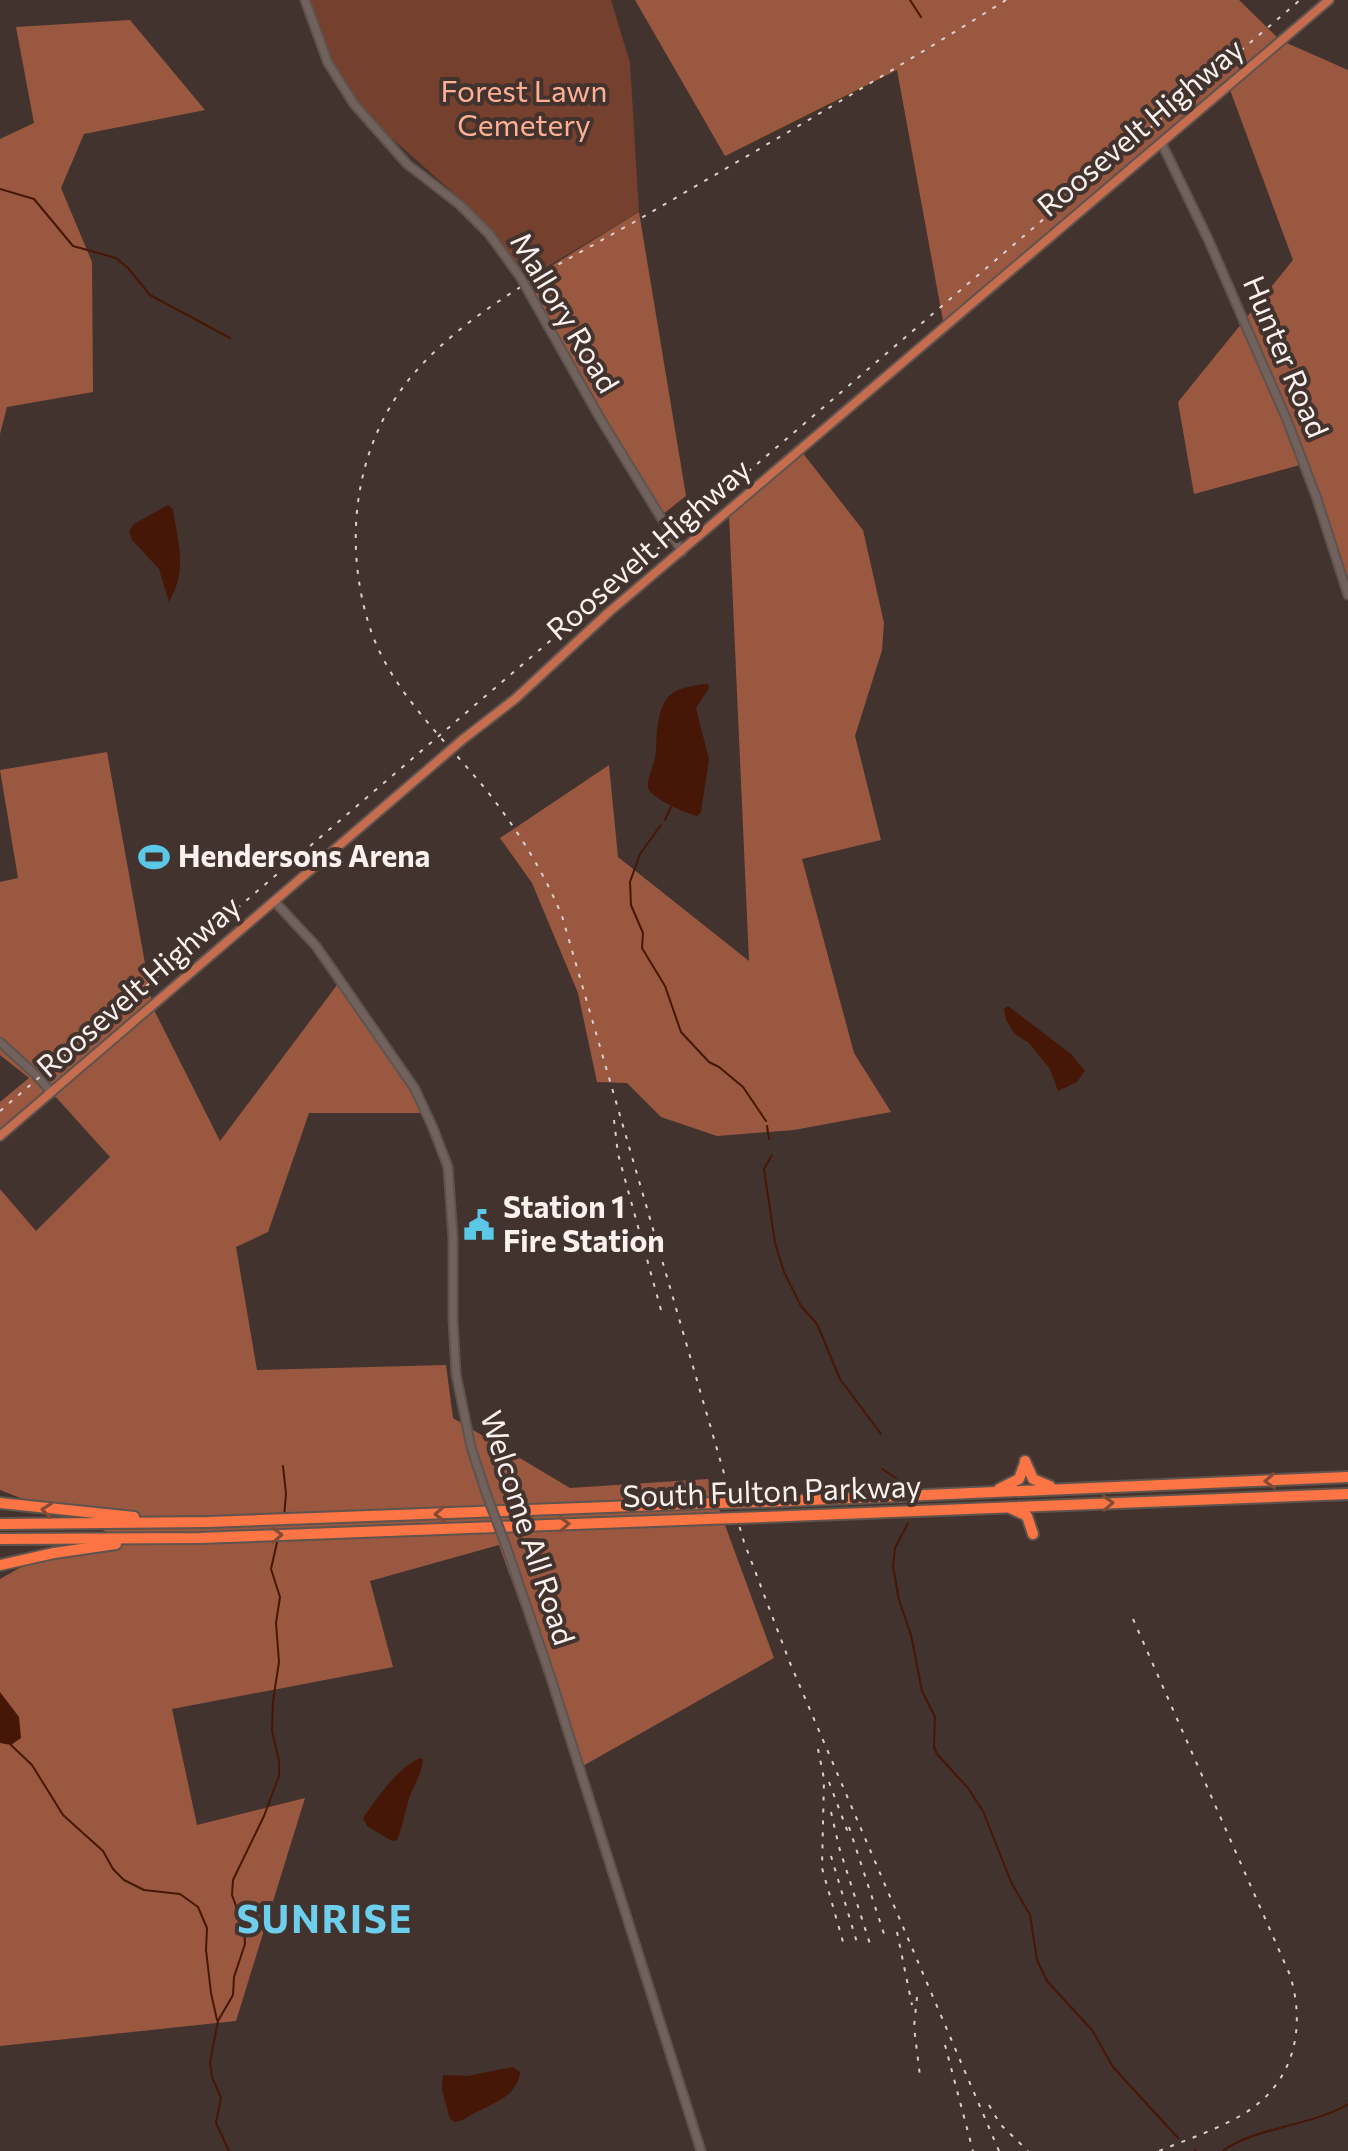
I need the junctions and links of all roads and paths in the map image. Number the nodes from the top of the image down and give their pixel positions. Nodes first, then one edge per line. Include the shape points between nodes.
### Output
1 (305, 0) edge
2 (1329, 0) edge
3 (1162, 144) junction
4 (682, 552) junction
5 (1348, 595) edge
6 (275, 902) junction
7 (0, 1042) edge
8 (52, 1093) junction
9 (0, 1136) edge
10 (1348, 1477) edge
11 (1078, 1490) junction
12 (985, 1493) junction
13 (1348, 1494) edge
14 (0, 1503) edge
15 (1053, 1505) junction
16 (1006, 1507) junction
17 (208, 1522) junction
18 (0, 1524) edge
19 (199, 1538) junction
20 (0, 1539) edge
21 (0, 1565) edge
22 (701, 2151) edge

1 - 4 street, Mallory Road, bridge via 328,63 354,104 407,164 489,234 521,278
2 - 3 main road, Roosevelt Highway
3 - 4 main road, Roosevelt Highway
3 - 5 street, Hunter Road via 1287,420
4 - 6 main road, Roosevelt Highway, bridge
6 - 8 main road, Roosevelt Highway
6 - 22 street, Welcome All Road, bridge via 316,946 419,1095 448,1167 454,1350 471,1447 550,1675
7 - 8 street
8 - 9 main road, Roosevelt Highway
10 -> 11 highway, South Fulton Parkway
11 - 12 highway, South Fulton Parkway
11 - 12 highway via 1036,1482 1025,1461 1015,1483
12 -> 17 highway, South Fulton Parkway, bridge
15 -> 13 highway, South Fulton Parkway
17 -> 14 highway
15 - 16 highway, South Fulton Parkway
15 - 16 highway via 1038,1514 1033,1534 1027,1516
19 -> 16 highway, South Fulton Parkway, bridge
17 - 18 highway
19 - 20 highway
19 - 21 highway via 80,1549

